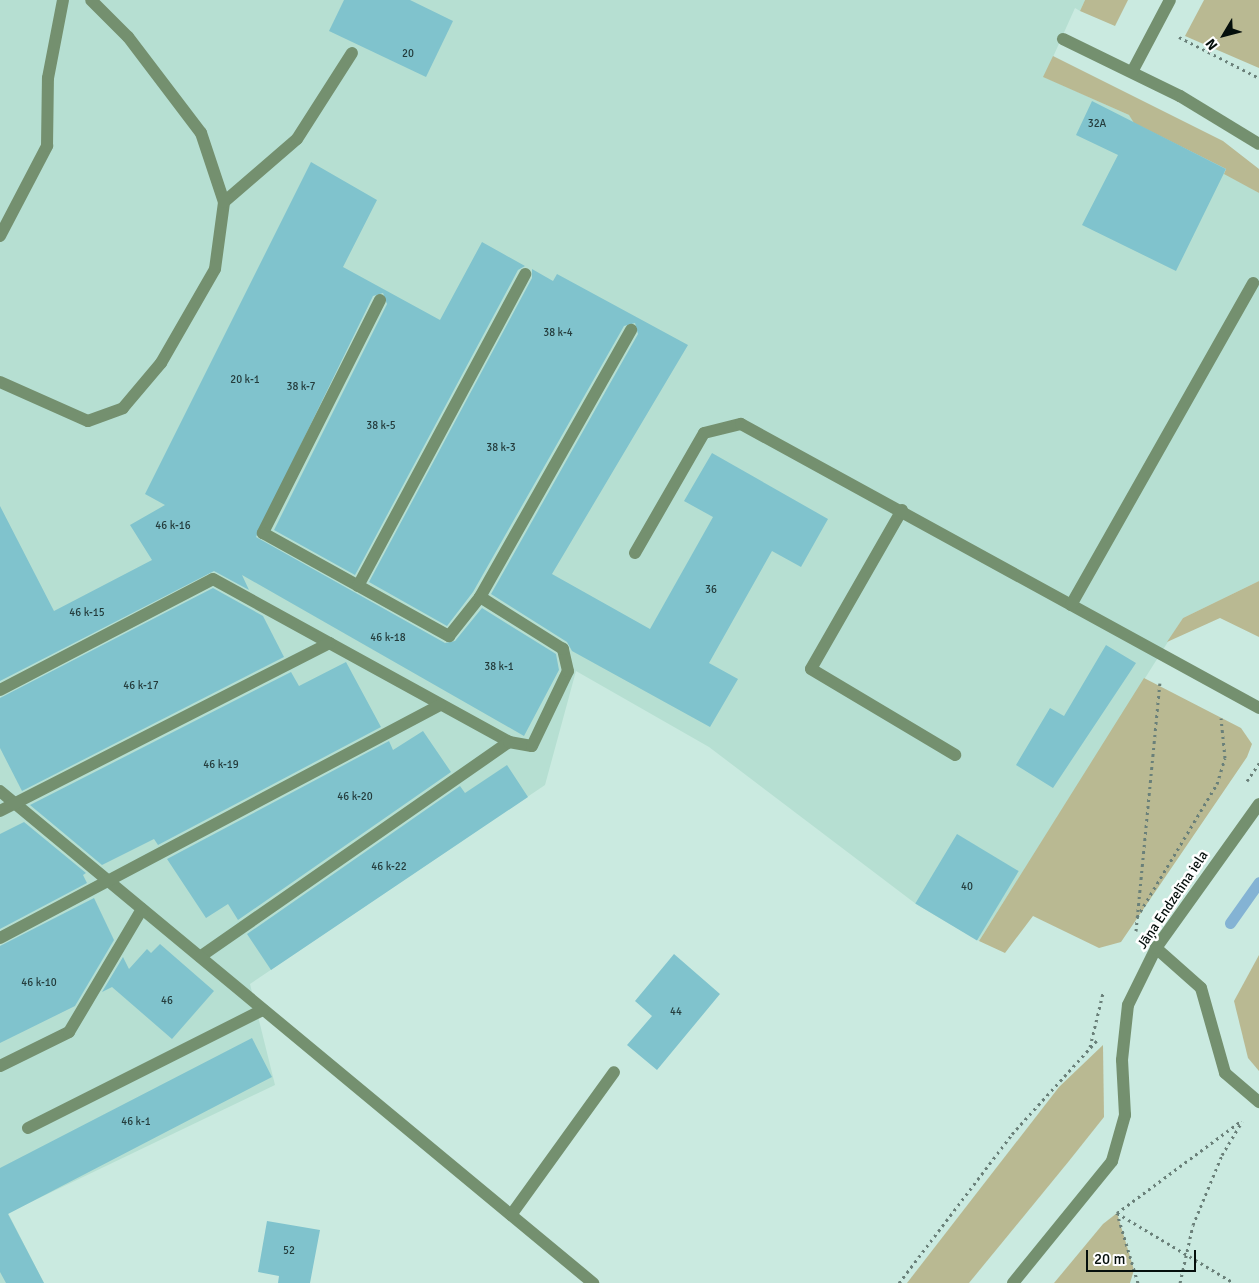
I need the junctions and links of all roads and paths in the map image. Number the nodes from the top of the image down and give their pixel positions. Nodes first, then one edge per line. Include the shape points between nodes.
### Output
1 (63, 0) edge
2 (91, 0) edge
3 (1170, 0) edge
4 (1156, 25) junction
5 (1063, 39) dead end
6 (352, 53) dead end
7 (1132, 72) junction
8 (1259, 78) edge
9 (1259, 144) edge
10 (224, 202) junction
11 (0, 236) edge
12 (525, 274) dead end
13 (1253, 283) dead end
14 (380, 300) dead end
15 (631, 330) dead end
16 (0, 382) edge
17 (902, 510) junction
18 (635, 553) dead end
19 (358, 586) junction
20 (480, 597) junction
21 (1071, 605) junction
22 (330, 644) junction
23 (1163, 657) junction
24 (0, 690) edge
25 (1229, 692) junction
26 (440, 705) junction
27 (1259, 708) edge
28 (509, 742) junction
29 (955, 754) dead end
30 (0, 791) edge
31 (14, 803) junction
32 (1259, 804) edge
33 (0, 811) edge
34 (109, 881) junction
35 (142, 908) junction
36 (1137, 918) junction
37 (1135, 935) dead end
38 (0, 938) edge
39 (1156, 948) junction
40 (200, 957) junction
41 (1128, 1005) junction
42 (263, 1010) junction
43 (0, 1066) edge
44 (614, 1072) dead end
45 (1259, 1102) edge
46 (28, 1128) dead end
47 (1117, 1214) junction
48 (511, 1215) junction
49 (1187, 1256) junction
50 (593, 1283) edge
51 (899, 1283) edge
52 (1013, 1283) edge
53 (1138, 1283) edge
54 (1180, 1283) edge
55 (1234, 1283) edge

1 - 11 street via 48,78 47,146
2 - 10 street via 128,37 201,133
3 - 4 street
4 - 7 street
4 - 8 path
5 - 7 street
6 - 10 street via 297,138
7 - 9 street via 1220,117
10 - 16 street via 215,269 162,363 123,408 88,422
12 - 19 street
13 - 21 street
14 - 19 street via 263,533
15 - 20 street
17 - 18 street via 741,424 704,433
17 - 21 street
17 - 29 street via 811,669
19 - 20 street via 449,636
20 - 28 street via 564,649 568,671 532,746
21 - 23 street
22 - 24 street via 213,579
22 - 26 street
22 - 31 street
23 - 25 street
23 - 36 path
25 - 27 street
25 - 36 path via 1219,712 1225,732 1225,758 1217,784
26 - 28 street
26 - 34 street
28 - 40 street
30 - 31 street
31 - 33 street
31 - 34 street
32 - 39 street, Jāņa Endzelīna iela
34 - 35 street
34 - 38 street
35 - 40 street
35 - 43 street via 68,1032
36 - 37 path
39 - 41 street, Jāņa Endzelīna iela
39 - 45 street via 1201,988 1225,1073
40 - 42 street
41 - 51 path via 1012,1134
41 - 52 street, Jāņa Endzelīna iela via 1122,1060 1124,1115 1112,1161
42 - 46 street
42 - 48 street
44 - 48 street
47 - 49 path
47 - 49 path via 1244,1119 1222,1155 1193,1225
47 - 53 path
48 - 50 street
49 - 54 path
49 - 55 path

